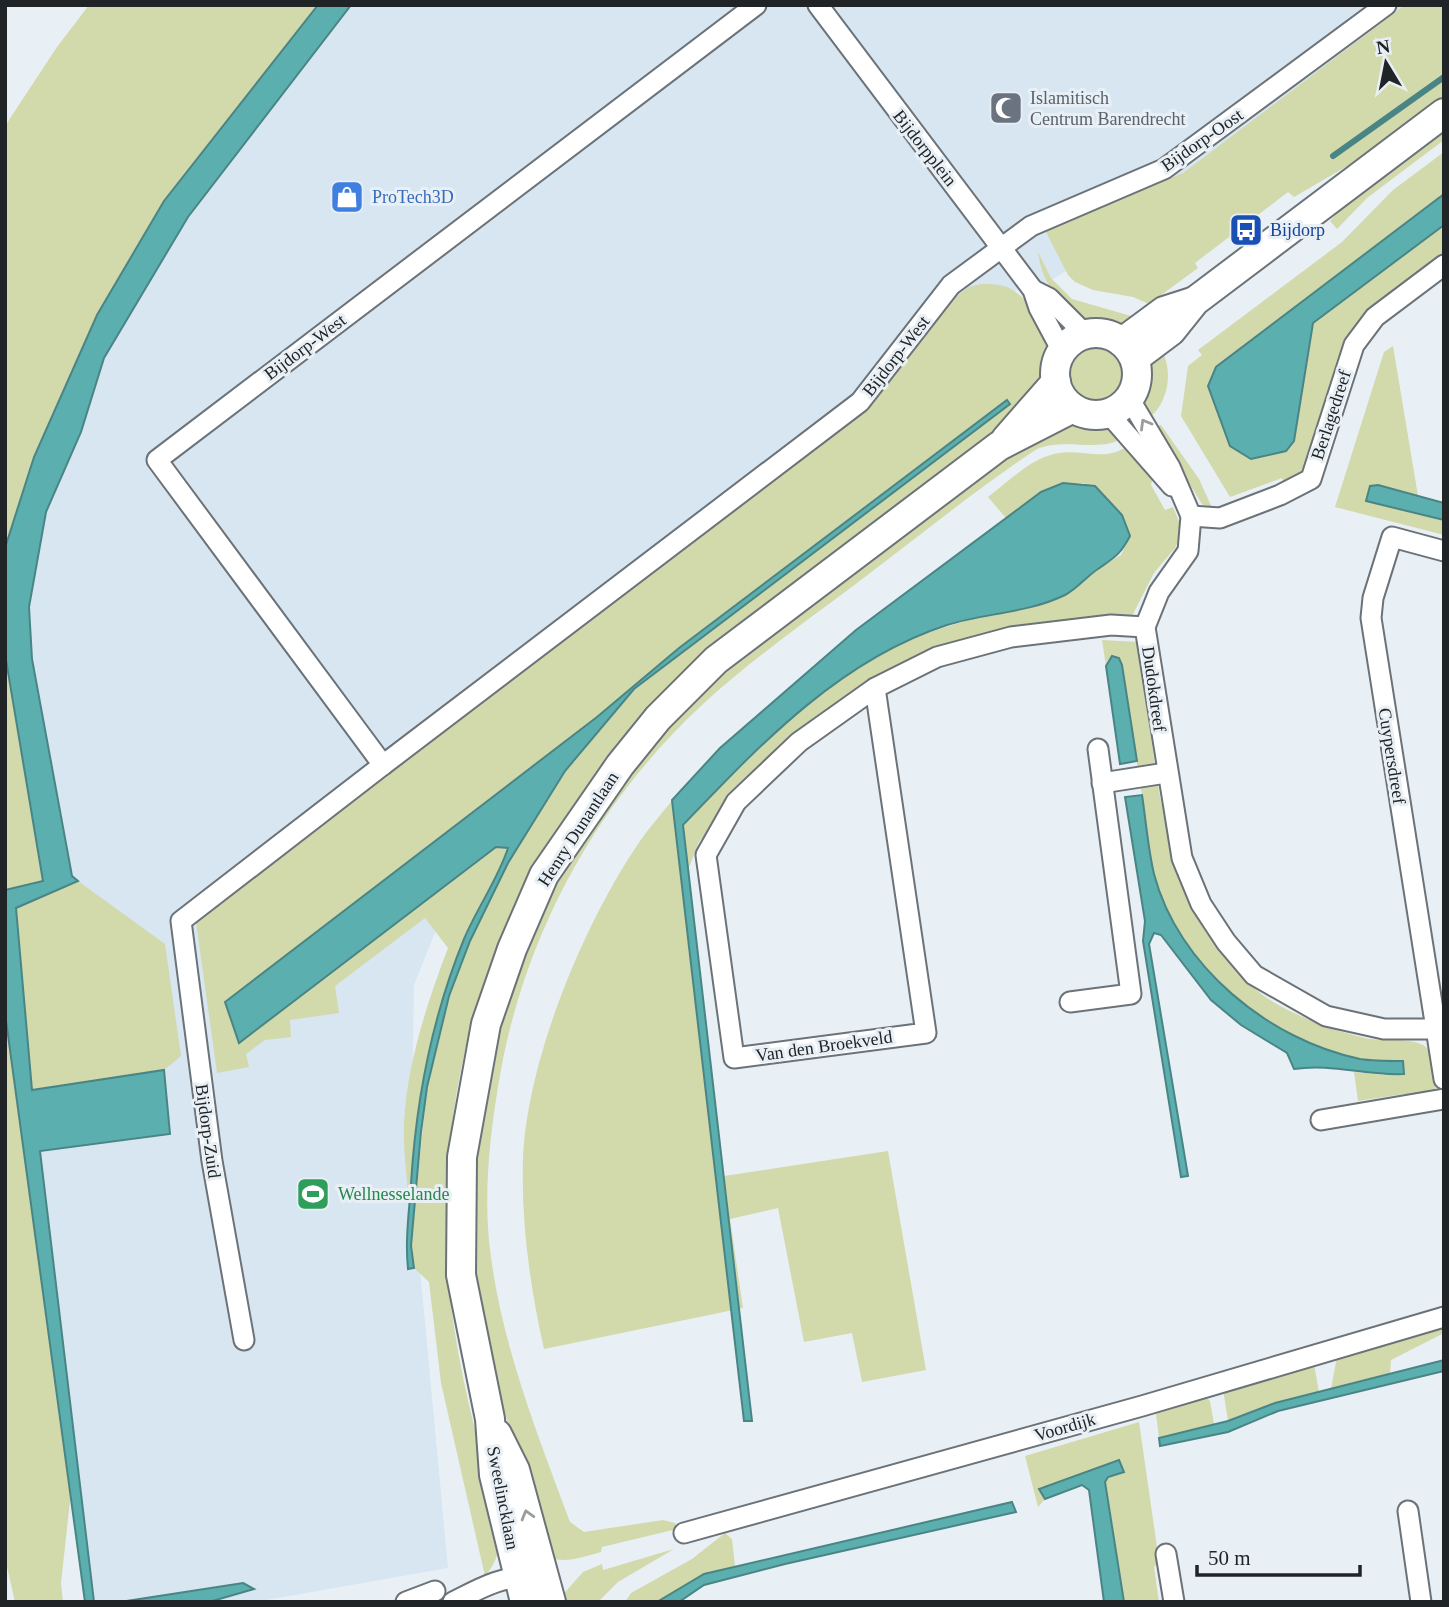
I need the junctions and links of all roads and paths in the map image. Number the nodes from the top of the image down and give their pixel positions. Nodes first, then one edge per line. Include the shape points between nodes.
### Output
1 (756, 5) edge
2 (818, 5) edge
3 (1386, 5) edge
4 (1444, 113) edge
5 (1002, 247) junction
6 (1444, 265) edge
7 (1033, 290) junction
8 (1085, 334) junction
9 (1128, 350) junction
10 (1062, 351) junction
11 (1056, 382) junction
12 (1119, 406) junction
13 (1073, 408) junction
14 (999, 446) junction
15 (1191, 516) junction
16 (1444, 551) edge
17 (1145, 627) junction
18 (875, 688) junction
19 (1098, 750) dead end
20 (383, 765) junction
21 (1166, 773) junction
22 (1102, 783) junction
23 (181, 921) joint
24 (1070, 1002) dead end
25 (1440, 1029) edge
26 (1444, 1079) edge
27 (1444, 1099) edge
28 (1321, 1120) dead end
29 (1444, 1317) edge
30 (244, 1340) dead end
31 (490, 1419) junction
32 (1408, 1511) dead end
33 (684, 1533) dead end
34 (1166, 1554) dead end
35 (435, 1591) dead end
36 (548, 1591) edge
37 (523, 1593) edge
38 (407, 1602) edge
39 (453, 1602) edge
40 (1174, 1602) edge
41 (1422, 1602) edge

1 - 20 street, Bijdorp-West via 157,460
2 - 5 street, Bijdorpplein
3 - 5 street, Bijdorp-Oost via 1164,169 1031,226
4 - 9 main road via 1195,301 1164,311
5 - 7 street, Bijdorpplein
5 - 20 street, Bijdorp-West via 951,285 859,402
6 - 15 street, Berlagedreef via 1376,317 1354,345 1311,479 1220,518
7 - 8 street, Bijdorpplein via 1048,298
7 - 10 street, Bijdorpplein
8 - 9 main road via 1108,334
8 - 10 main road
9 - 12 main road via 1137,379
10 - 11 main road
11 - 13 main road
11 - 14 main road
12 - 13 main road via 1096,415
12 - 15 street via 1170,467
13 - 14 main road
14 - 31 main road, Henry Dunantlaan via 716,660 620,765 544,875 486,1024 462,1157 461,1275
15 - 17 street, Dudokdreef via 1188,551 1159,592
16 - 25 street, Cuypersdreef via 1392,537 1371,618
17 - 18 street, Van den Broekveld via 1111,625 1011,637 936,656
17 - 21 street, Dudokdreef
18 - 18 street, Van den Broekveld via 926,1033 734,1058 706,855 736,802 799,742
19 - 22 street
20 - 23 street, Bijdorp-West
21 - 22 street
21 - 25 street, Dudokdreef via 1187,870 1226,942 1254,975 1326,1016 1384,1029
22 - 24 street via 1131,994
23 - 30 street, Bijdorp-Zuid via 212,1161
25 - 26 street
27 - 28 street
29 - 33 street, Voordijk
36 -> 31 main road, Sweelincklaan via 515,1470
31 - 37 main road, Sweelincklaan via 494,1475
32 - 41 street
34 - 40 street
35 - 38 street
36 - 37 street
37 - 39 street via 481,1588

